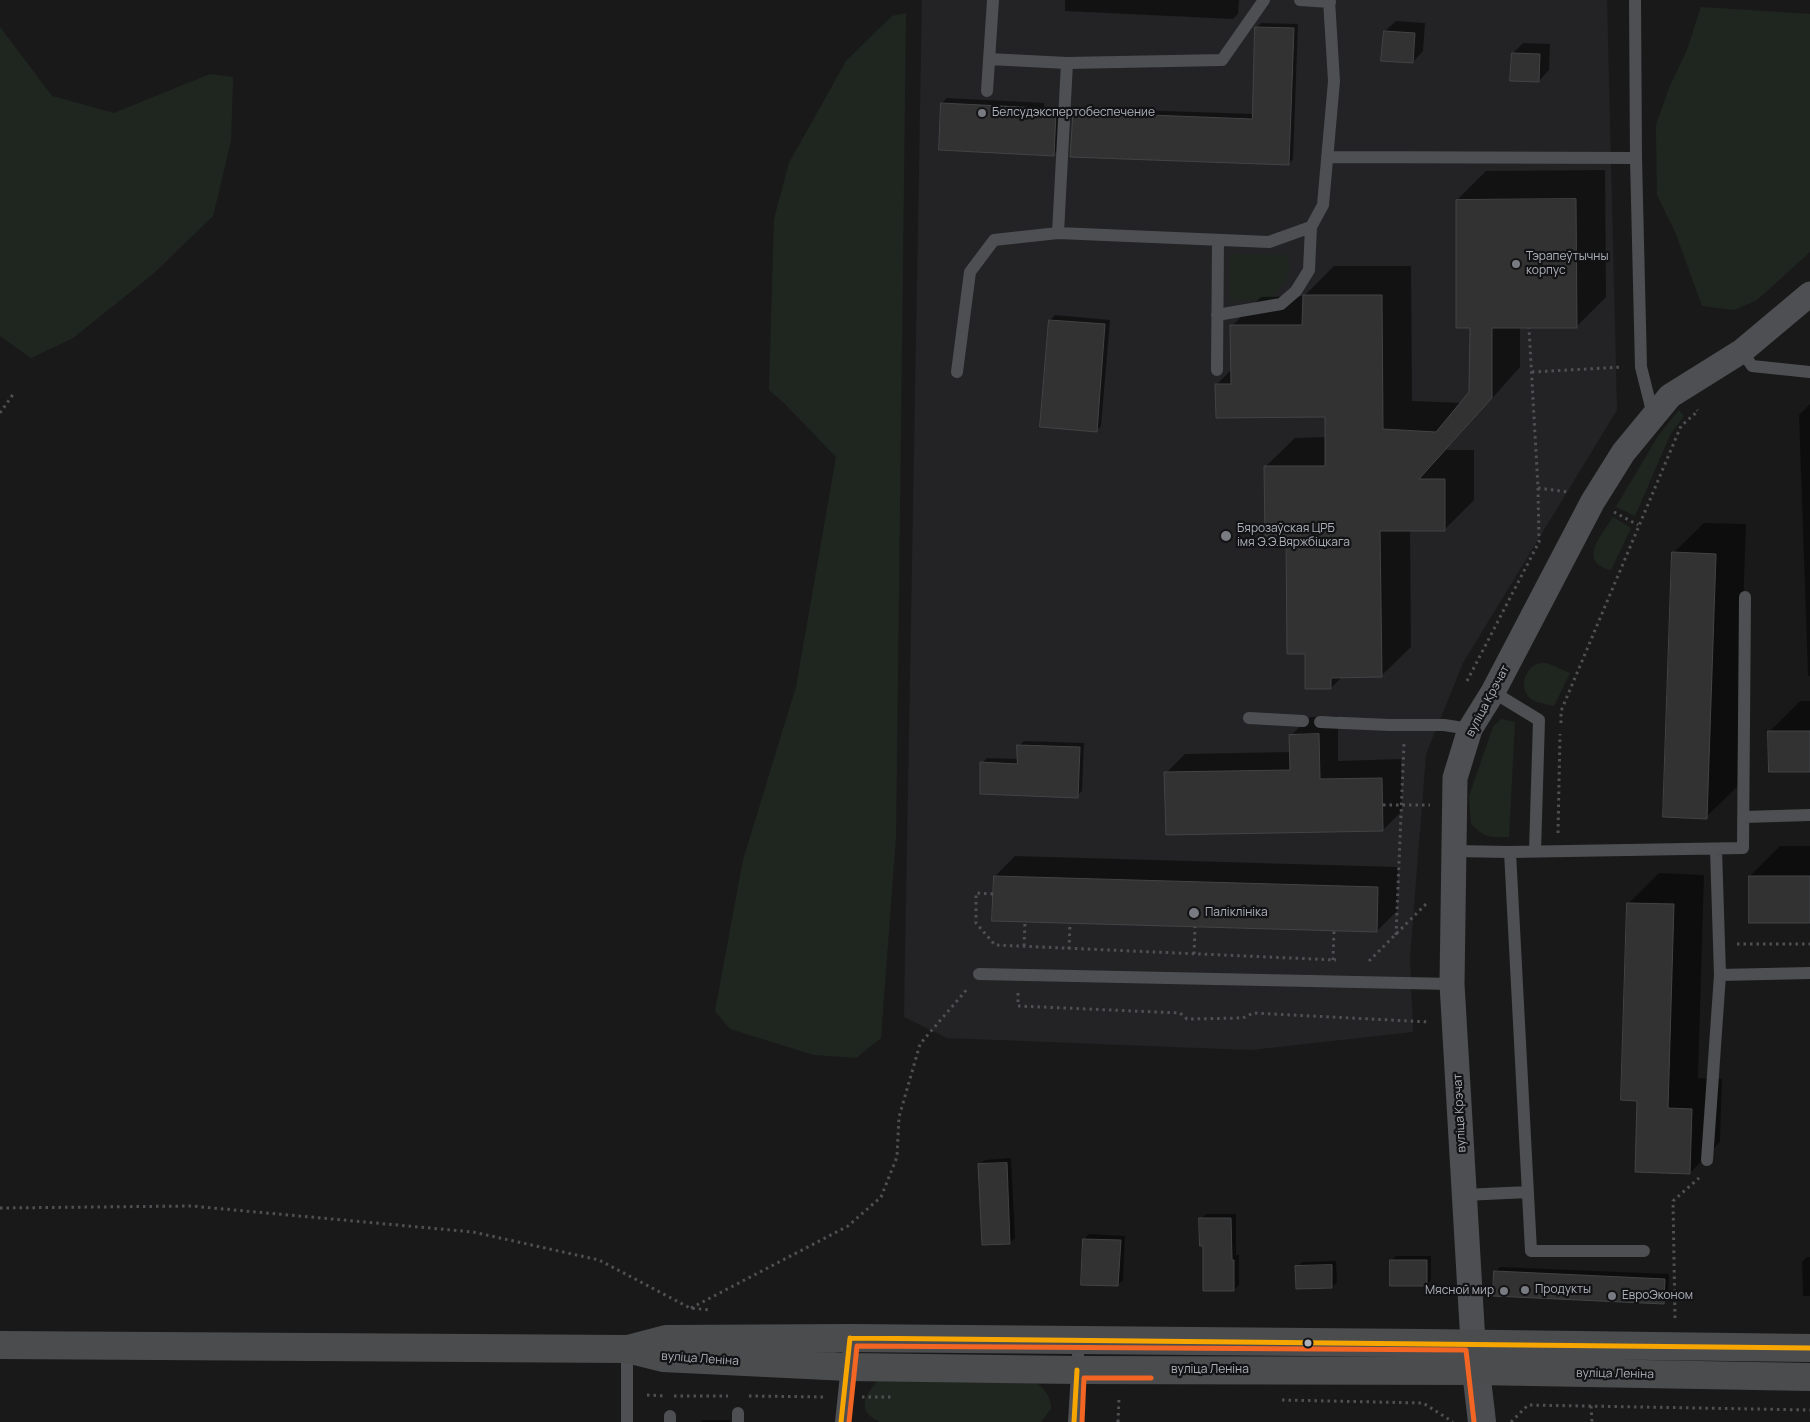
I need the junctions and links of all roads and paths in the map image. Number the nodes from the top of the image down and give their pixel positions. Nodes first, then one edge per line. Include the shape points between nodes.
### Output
1 (993, 0) edge
2 (1264, 0) edge
3 (1300, 0) edge
4 (1634, 0) edge
5 (1329, 1) edge
6 (989, 59) junction
7 (1067, 63) junction
8 (987, 91) dead end
9 (1327, 158) junction
10 (1636, 158) junction
11 (1311, 227) junction
12 (1058, 233) junction
13 (1218, 240) junction
14 (1810, 294) edge
15 (1217, 315) junction
16 (1742, 351) junction
17 (1641, 366) junction
18 (1217, 370) dead end
19 (957, 372) dead end
20 (1532, 372) dead end
21 (1810, 372) edge
22 (14, 393) dead end
23 (0, 413) edge
24 (1653, 415) junction
25 (1745, 597) dead end
26 (1493, 692) junction
27 (1249, 718) dead end
28 (1304, 721) dead end
29 (1320, 722) dead end
30 (1404, 725) junction
31 (1470, 729) junction
32 (1383, 804) dead end
33 (1401, 805) junction
34 (1430, 805) dead end
35 (1810, 815) edge
36 (1744, 817) junction
37 (1716, 849) junction
38 (1454, 851) junction
39 (1535, 851) junction
40 (1510, 852) junction
41 (993, 894) dead end
42 (1429, 901) dead end
43 (1025, 922) dead end
44 (1070, 924) dead end
45 (1195, 927) dead end
46 (1334, 931) dead end
47 (1396, 935) junction
48 (1719, 944) junction
49 (1810, 944) edge
50 (1024, 946) junction
51 (1069, 948) junction
52 (1194, 954) junction
53 (1333, 960) junction
54 (1342, 960) dead end
55 (1360, 961) dead end
56 (1369, 961) junction
57 (1378, 962) dead end
58 (1810, 973) edge
59 (979, 974) joint
60 (1720, 975) junction
61 (1452, 984) junction
62 (1018, 986) dead end
63 (1434, 1022) dead end
64 (1707, 1160) joint
65 (1528, 1192) junction
66 (1464, 1195) junction
67 (0, 1208) edge
68 (1644, 1251) dead end
69 (1675, 1318) dead end
70 (850, 1338) junction
71 (1079, 1340) junction
72 (1473, 1343) junction
73 (0, 1345) edge
74 (1810, 1348) edge
75 (626, 1349) junction
76 (848, 1367) junction
77 (1077, 1370) junction
78 (1476, 1371) junction
79 (1810, 1377) edge
80 (1119, 1396) dead end
81 (1591, 1406) junction
82 (1810, 1410) edge
83 (627, 1422) edge
84 (841, 1422) edge
85 (1074, 1422) edge
86 (1118, 1422) edge
87 (1482, 1422) edge
88 (1511, 1422) edge
89 (1592, 1422) edge

1 - 6 lane
2 - 7 lane via 1222,60
3 - 5 lane
4 - 10 lane
5 - 9 lane via 1334,81
6 - 7 lane
6 - 8 lane
7 - 12 lane
9 - 10 lane
9 - 11 lane via 1323,205
10 - 17 lane
11 - 13 lane via 1269,242
11 - 15 lane via 1309,270 1296,290 1281,304
12 - 13 lane
12 - 19 lane via 994,240 970,272
13 - 15 lane
14 - 16 street, вуліца Крэчат
15 - 18 lane
16 - 21 lane via 1752,366
16 - 24 street, вуліца Крэчат via 1670,396
17 - 20 path
17 - 24 lane
22 - 23 path
24 - 26 street, вуліца Крэчат via 1623,453 1593,501
25 - 36 lane
26 - 31 street, вуліца Крэчат
26 - 39 lane via 1538,720
27 - 28 lane
29 - 30 lane
30 - 31 lane
30 - 33 path
31 - 38 street, вуліца Крэчат via 1456,778
32 - 33 path
33 - 34 path
33 - 47 path
35 - 36 lane
36 - 37 lane via 1743,848
37 - 39 lane
37 - 48 lane
38 - 40 lane
38 - 61 street, вуліца Крэчат
39 - 40 lane
40 - 65 lane
41 - 50 path via 976,893 976,923 995,945
42 - 47 path
43 - 50 path
44 - 51 path
45 - 52 path
46 - 53 path
47 - 56 path
48 - 49 path
48 - 60 lane
50 - 51 path
51 - 52 path
52 - 53 path
53 - 54 path
55 - 56 path
56 - 57 path
58 - 60 lane
59 - 61 lane
59 - 67 path via 920,1044 899,1117 897,1157 881,1196 848,1226 690,1308 599,1260 473,1232 191,1206
60 - 64 lane
61 - 66 street, вуліца Крэчат
62 - 63 path via 1018,1006 1180,1014 1187,1019 1243,1018 1253,1013
64 - 69 path via 1706,1171 1673,1202
65 - 66 lane
65 - 68 lane via 1531,1251
66 - 72 street, вуліца Крэчат
70 - 71 main road, вуліца Леніна
70 - 75 main road, вуліца Леніна via 666,1339
70 - 76 lane
71 - 72 main road, вуліца Леніна
71 - 77 lane
72 - 74 main road, вуліца Леніна
72 - 78 main road
73 - 75 main road
75 - 76 main road, вуліца Леніна via 663,1358
75 - 83 lane
76 - 77 main road, вуліца Леніна
76 - 84 lane
77 - 78 main road, вуліца Леніна
77 - 85 lane
78 - 79 main road, вуліца Леніна
78 - 87 main road
80 - 86 path
81 - 82 path
81 - 88 path via 1528,1405
81 - 89 path

